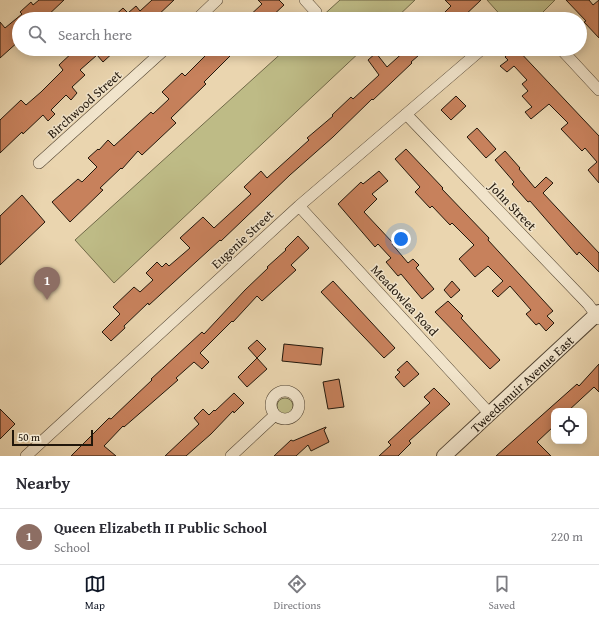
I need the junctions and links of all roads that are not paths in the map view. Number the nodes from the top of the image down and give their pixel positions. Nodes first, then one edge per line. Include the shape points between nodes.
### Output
1 (217, 0) edge
2 (304, 0) edge
3 (204, 12) edge
4 (316, 12) dead end
5 (157, 56) edge
6 (474, 56) edge
7 (567, 56) edge
8 (599, 90) edge
9 (406, 114) junction
10 (39, 163) dead end
11 (299, 206) junction
12 (598, 315) edge
13 (490, 414) junction
14 (274, 415) dead end
15 (26, 456) edge
16 (231, 456) edge
17 (444, 456) edge

1 - 3 street
2 - 4 street
5 - 10 street, Birchwood Street
6 - 9 street, Eugenie Street
7 - 8 street
9 - 11 street, Eugenie Street
9 - 12 street, John Street
11 - 13 street, Meadowlea Road
11 - 15 street, Eugenie Street
12 - 13 street, Tweedsmuir Avenue East
13 - 17 street, Tweedsmuir Avenue East
14 - 16 street

